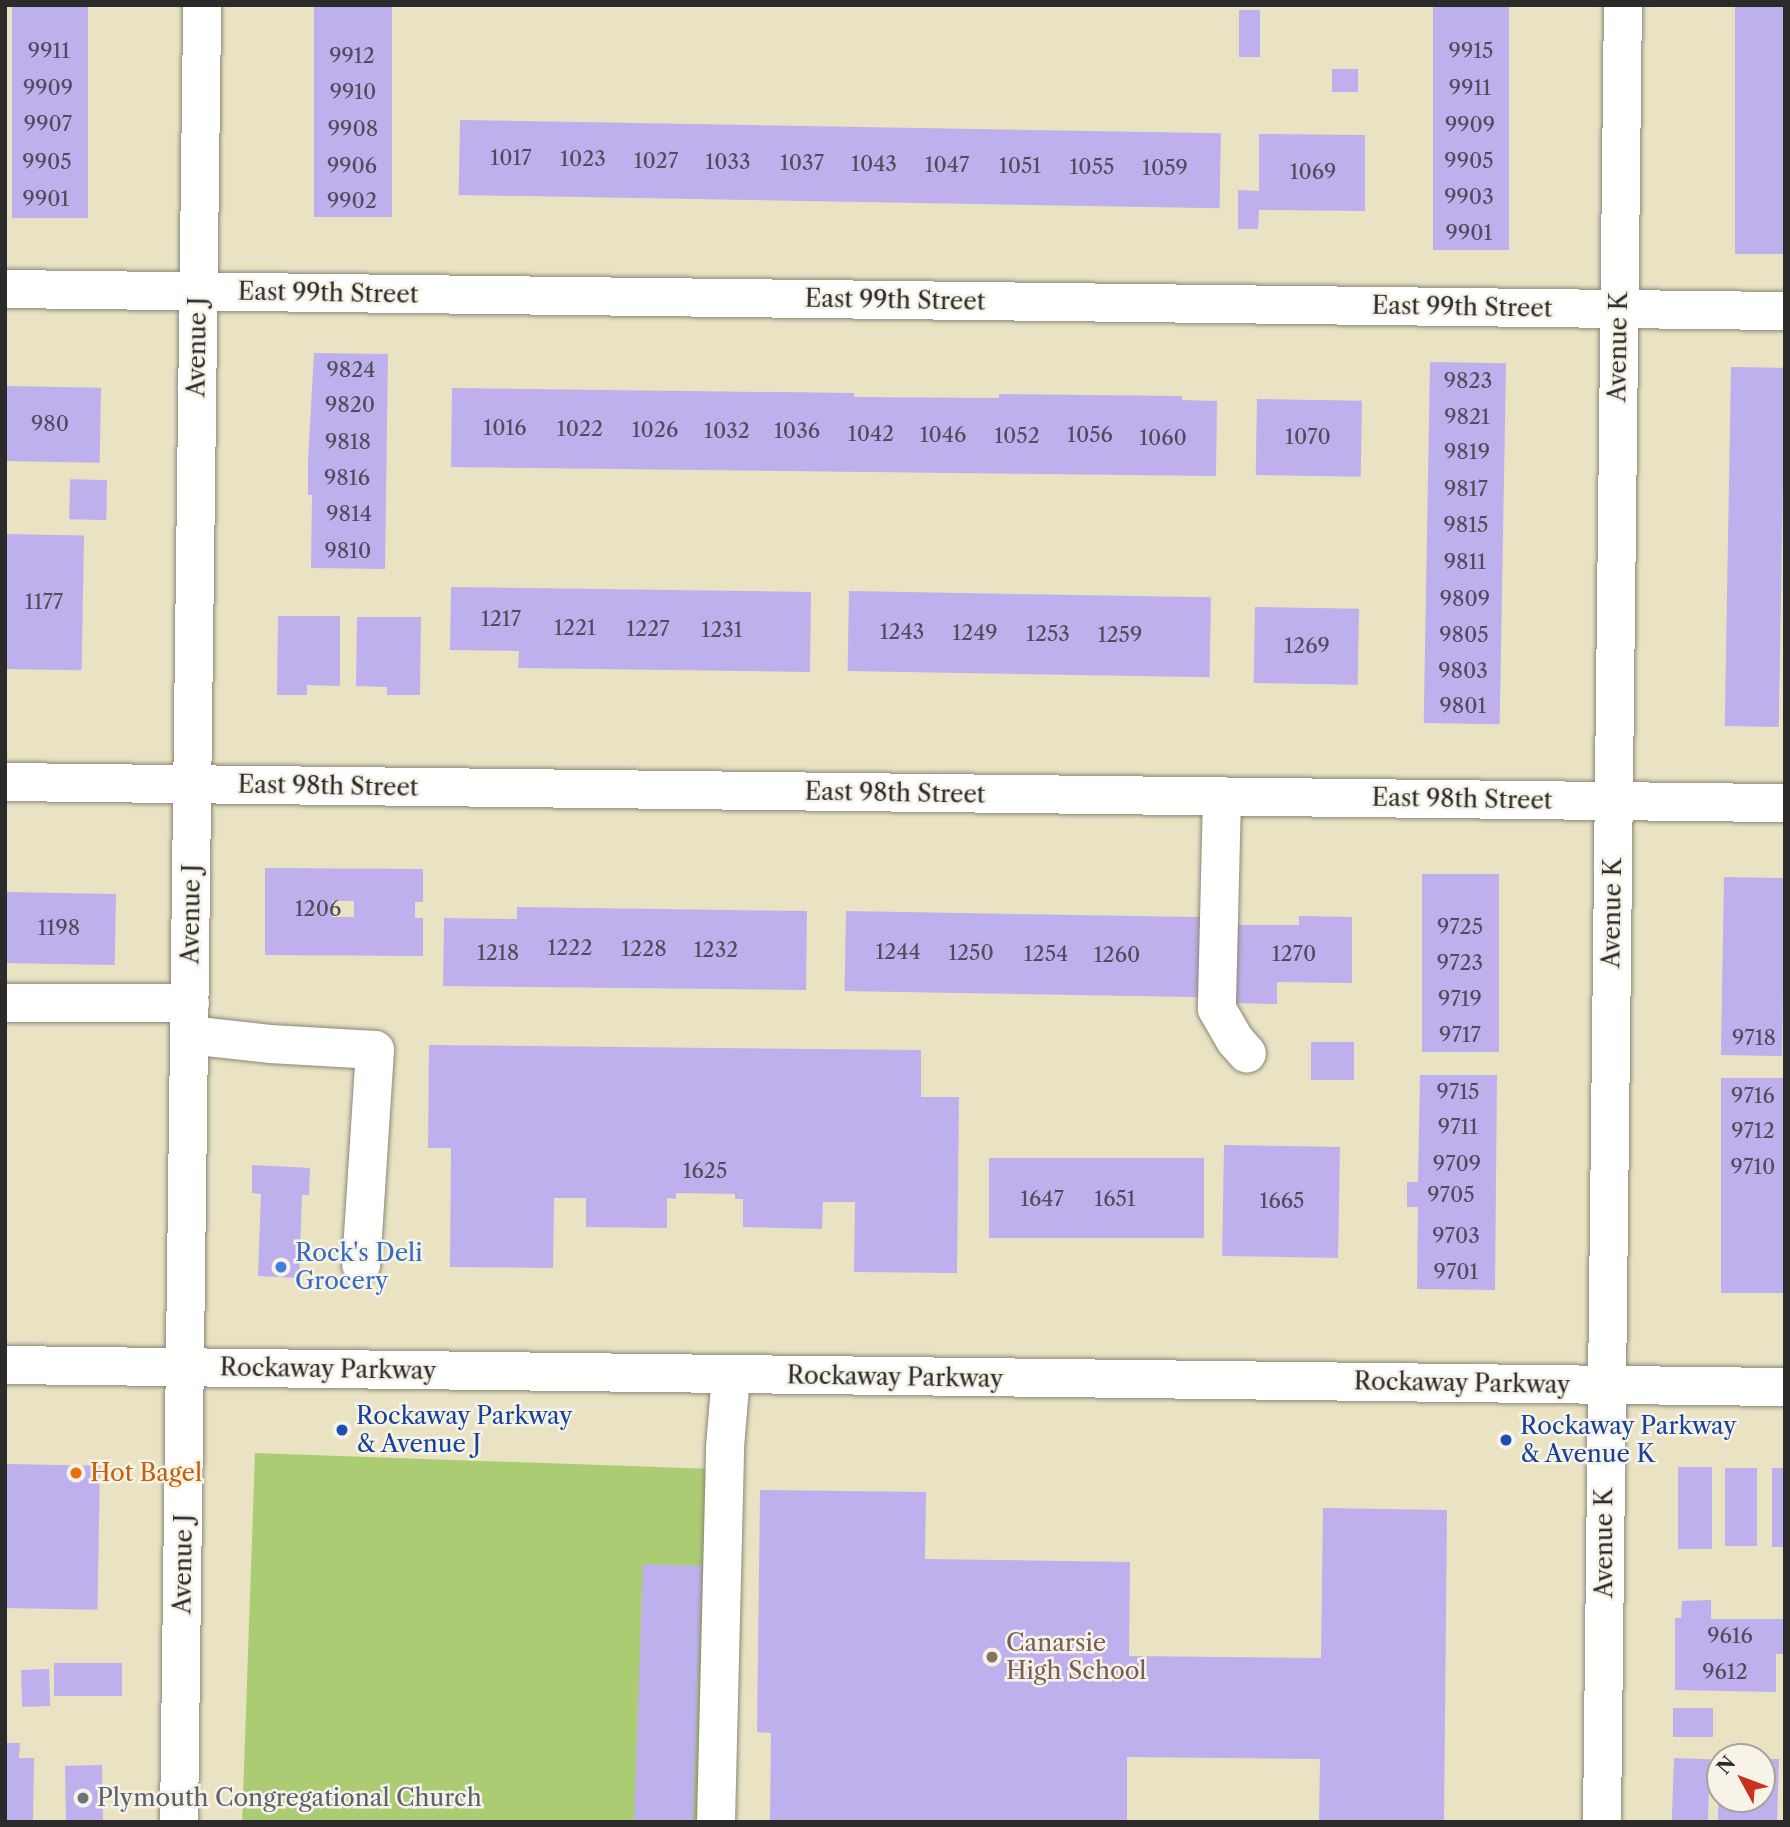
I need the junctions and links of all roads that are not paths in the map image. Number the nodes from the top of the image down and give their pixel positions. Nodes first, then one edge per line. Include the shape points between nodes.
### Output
1 (202, 5) edge
2 (1623, 5) edge
3 (5, 289) edge
4 (198, 291) junction
5 (1619, 309) junction
6 (1785, 311) edge
7 (5, 782) edge
8 (192, 784) junction
9 (1222, 797) junction
10 (1613, 801) junction
11 (1785, 803) edge
12 (5, 1003) edge
13 (190, 1019) junction
14 (1247, 1055) dead end
15 (361, 1265) dead end
16 (5, 1366) edge
17 (186, 1368) junction
18 (731, 1375) junction
19 (1605, 1385) junction
20 (1785, 1387) edge
21 (179, 1822) edge
22 (716, 1822) edge
23 (1602, 1822) edge

1 - 4 street, Avenue J
2 - 5 street, Avenue K
3 - 4 street, East 99th Street
4 - 5 street, East 99th Street
4 - 8 street, Avenue J
5 - 6 street, East 99th Street
5 - 10 street, Avenue K
7 - 8 street, East 98th Street
8 - 9 street, East 98th Street
8 - 13 street, Avenue J
9 - 10 street, East 98th Street
9 - 14 street via 1217,1009
10 - 11 street, East 98th Street
10 - 19 street, Avenue K
12 - 13 street
13 - 15 street via 270,1044 375,1050
13 - 17 street, Avenue J
16 - 17 street, Rockaway Parkway
17 - 18 street, Rockaway Parkway
17 - 21 street, Avenue J
18 - 19 street, Rockaway Parkway
18 - 22 street via 725,1447
19 - 20 street, Rockaway Parkway
19 - 23 street, Avenue K

